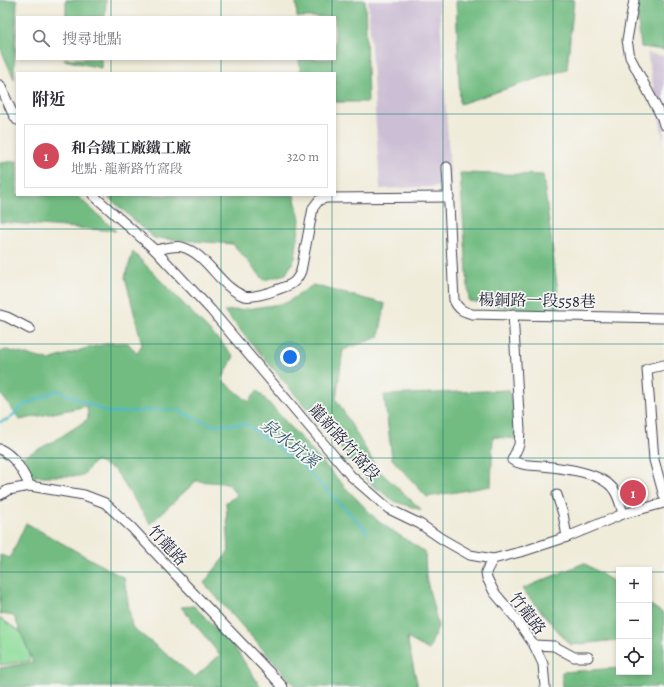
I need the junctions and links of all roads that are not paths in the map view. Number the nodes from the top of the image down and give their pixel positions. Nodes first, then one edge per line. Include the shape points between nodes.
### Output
1 (634, 0) edge
2 (0, 85) edge
3 (16, 118) edge
4 (664, 125) edge
5 (447, 167) dead end
6 (94, 196) edge
7 (449, 197) junction
8 (155, 250) junction
9 (514, 314) junction
10 (0, 315) edge
11 (664, 318) edge
12 (30, 329) dead end
13 (664, 365) edge
14 (0, 449) edge
15 (30, 486) junction
16 (0, 495) edge
17 (557, 495) dead end
18 (664, 496) edge
19 (664, 503) edge
20 (623, 514) junction
21 (567, 537) junction
22 (493, 559) junction
23 (534, 645) junction
24 (588, 658) dead end
25 (283, 687) edge
26 (545, 687) edge

1 - 4 street via 627,40 630,57
2 - 3 street
5 - 7 street, 楊銅路一段558巷
6 - 8 street, 龍新路竹窩段
7 - 8 street via 319,200 313,208 297,280 289,286 266,294 245,296 227,285 195,253 181,246
7 - 9 street, 楊銅路一段558巷 via 454,300 457,307 472,314
8 - 22 street, 龍新路竹窩段 via 211,310 351,476 389,509 420,524 470,555
9 - 11 street, 楊銅路一段558巷
9 - 20 street via 520,430 519,445 512,460 521,464 571,470 601,479 614,490
10 - 12 street
13 - 18 street via 647,369 654,460
14 - 15 street via 18,463
15 - 16 street, 竹龍路 via 8,490
15 - 25 street, 竹龍路 via 84,495 105,503 132,528
17 - 21 street via 564,514
19 - 20 street, 龍新路竹窩段
20 - 21 street, 龍新路竹窩段
21 - 22 street, 龍新路竹窩段
22 - 23 street, 竹龍路 via 486,572 487,578 494,592
23 - 24 street via 554,646 574,657
23 - 26 street, 竹龍路 via 544,664

